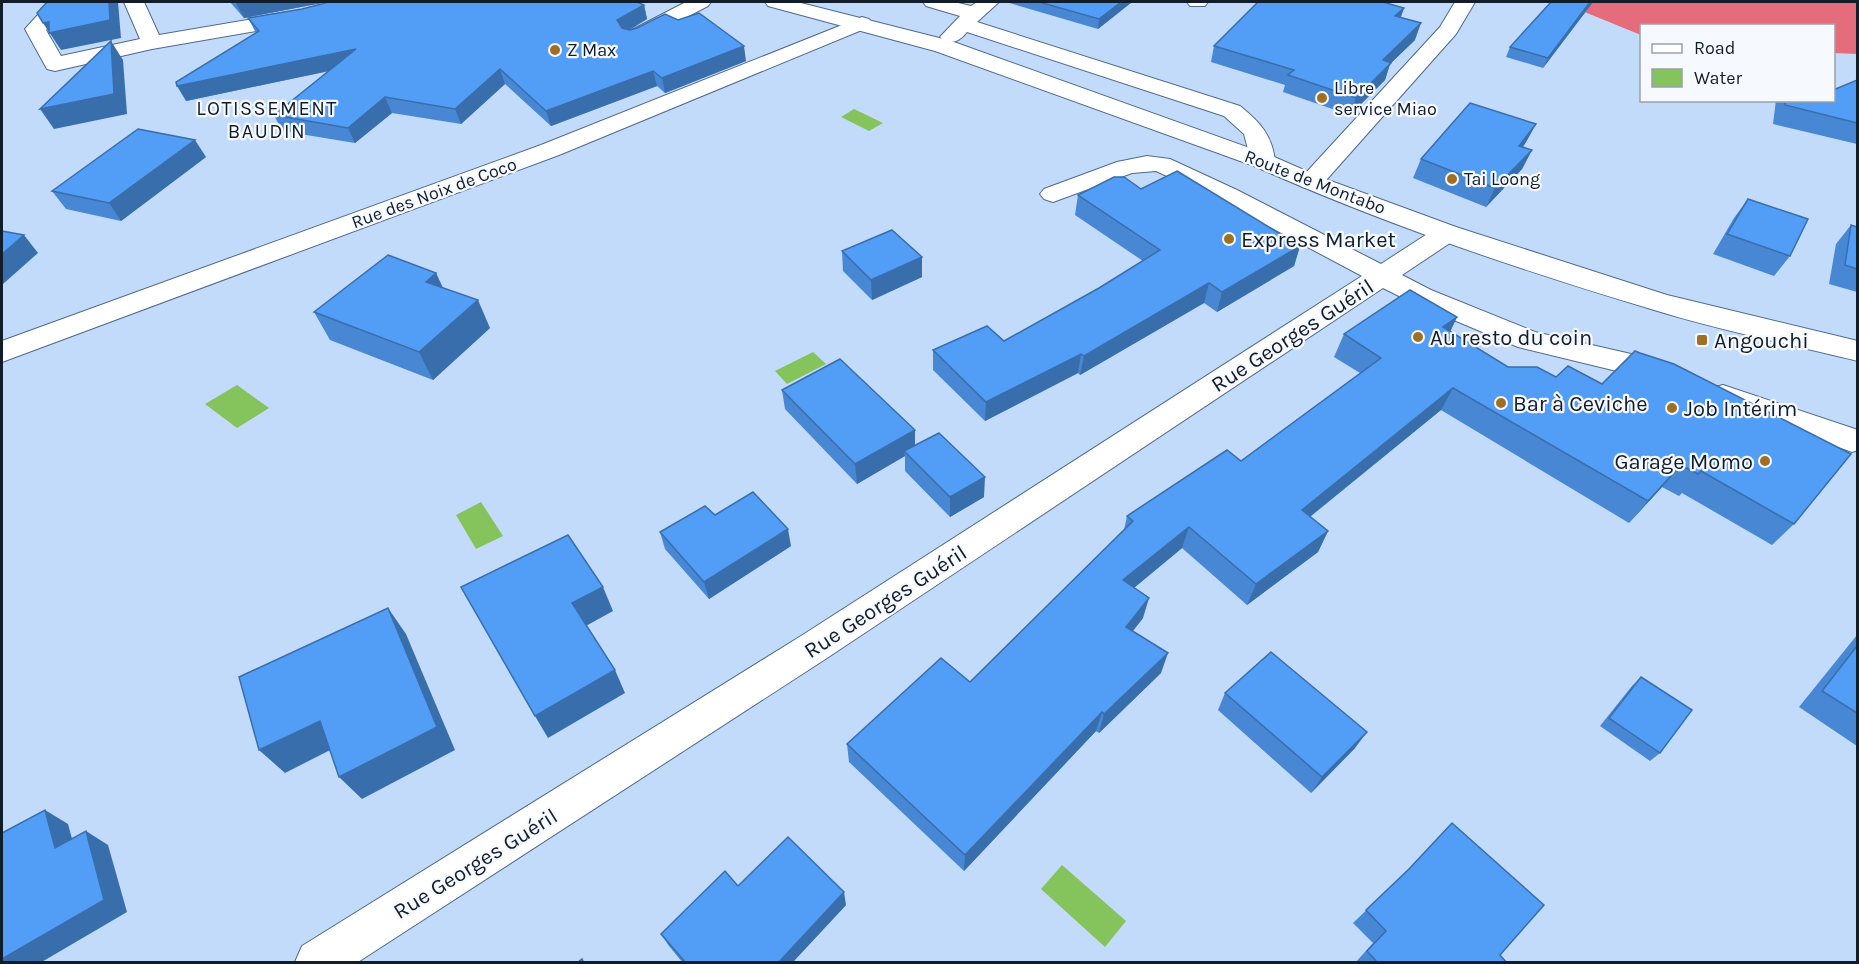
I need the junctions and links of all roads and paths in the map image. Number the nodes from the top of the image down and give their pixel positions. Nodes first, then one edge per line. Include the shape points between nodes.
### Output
1 (74, 2) edge
2 (134, 2) edge
3 (356, 2) edge
4 (701, 2) edge
5 (775, 2) edge
6 (933, 2) edge
7 (1465, 2) edge
8 (976, 13) edge
9 (862, 23) junction
10 (633, 37) edge
11 (152, 43) junction
12 (943, 46) junction
13 (1263, 161) junction
14 (1311, 182) junction
15 (1053, 194) dead end
16 (1447, 233) junction
17 (1382, 276) junction
18 (1857, 351) edge
19 (2, 352) edge
20 (1852, 440) dead end
21 (318, 963) edge

1 - 11 street via 51,12 35,29 55,64
2 - 11 street
3 - 11 street via 308,16
4 - 10 street
5 - 9 street, Route de Montabo
6 - 8 street
7 - 14 street via 1449,30
8 - 12 street
8 - 13 street via 1232,111 1255,130
9 - 12 street, Route de Montabo
9 - 19 street, Rue des Noix de Coco via 549,150
12 - 13 street, Route de Montabo
13 - 14 street, Route de Montabo
14 - 16 street, Route de Montabo
15 - 17 street via 1126,167 1161,164
16 - 17 street, Rue Georges Guéril
16 - 18 street, Route de Montabo via 1661,303
17 - 20 street via 1420,296 1528,340 1631,364
17 - 21 street, Rue Georges Guéril via 814,647

